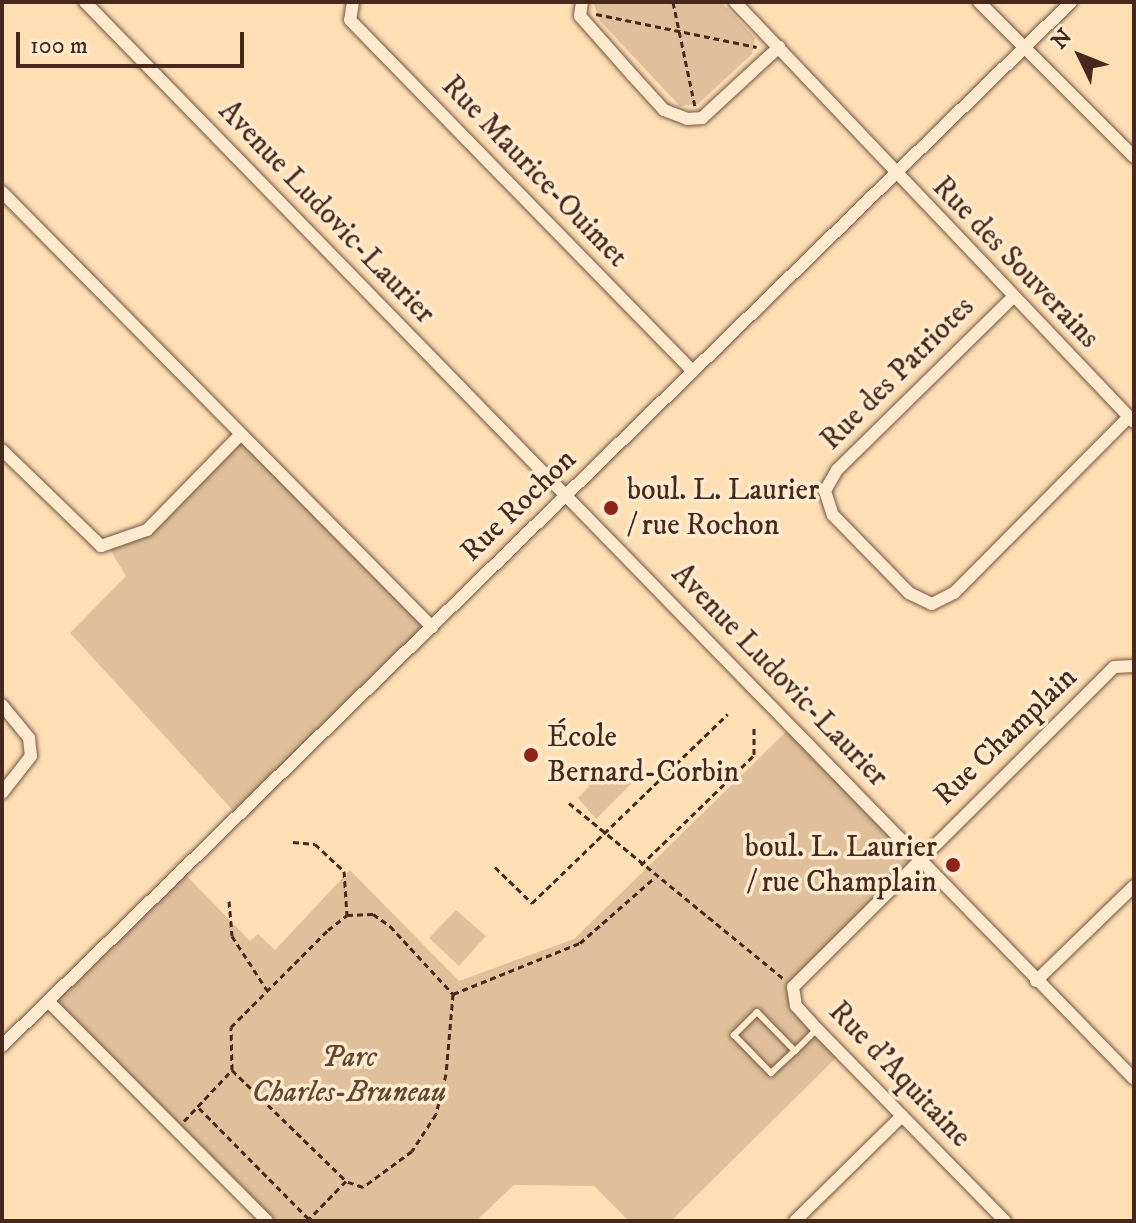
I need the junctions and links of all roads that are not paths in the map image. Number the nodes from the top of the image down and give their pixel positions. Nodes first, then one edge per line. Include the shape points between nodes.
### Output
1 (85, 2) edge
2 (353, 2) edge
3 (735, 2) edge
4 (979, 2) edge
5 (1071, 2) edge
6 (582, 6) edge
7 (779, 47) junction
8 (1024, 48) junction
9 (1134, 157) edge
10 (896, 171) junction
11 (2, 192) edge
12 (1012, 298) junction
13 (693, 372) junction
14 (1131, 420) edge
15 (240, 435) junction
16 (2, 450) edge
17 (566, 497) junction
18 (432, 627) junction
19 (1134, 666) edge
20 (2, 705) edge
21 (2, 793) edge
22 (918, 856) junction
23 (1134, 886) edge
24 (1036, 981) junction
25 (49, 1002) junction
26 (817, 1029) junction
27 (2, 1046) edge
28 (795, 1051) junction
29 (1134, 1079) edge
30 (902, 1116) junction
31 (267, 1221) edge
32 (795, 1221) edge
33 (1005, 1221) edge

1 - 17 street, Avenue Ludovic-Laurier
2 - 13 street, Rue Maurice-Ouimet via 350,20
3 - 7 street, Rue des Souverains
4 - 8 street
5 - 8 street, Rue Rochon
6 - 7 street via 664,110 697,118
7 - 10 street, Rue des Souverains
8 - 9 street
8 - 10 street, Rue Rochon
10 - 12 street, Rue des Souverains
10 - 13 street, Rue Rochon
11 - 15 street
12 - 14 street, Rue des Souverains
12 - 14 street, Rue des Patriotes via 837,470 825,491 833,515 909,593 932,604 954,593
13 - 17 street, Rue Rochon
15 - 16 street via 147,530 101,546
15 - 18 street
17 - 18 street, Rue Rochon
17 - 22 street, Avenue Ludovic-Laurier
18 - 25 street, Rue Rochon
19 - 22 street, Rue Champlain via 1114,667
20 - 21 street via 29,738 31,756
22 - 24 street, Avenue Ludovic-Laurier
22 - 26 street, Rue d'Aquitaine via 793,987 796,1006
23 - 24 street
24 - 29 street, Avenue Ludovic-Laurier
25 - 27 street, Rue Rochon
25 - 31 street
26 - 28 lane
26 - 30 street, Rue d'Aquitaine
28 - 28 lane via 771,1073 734,1035 757,1012
30 - 32 street
30 - 33 street, Rue d'Aquitaine

